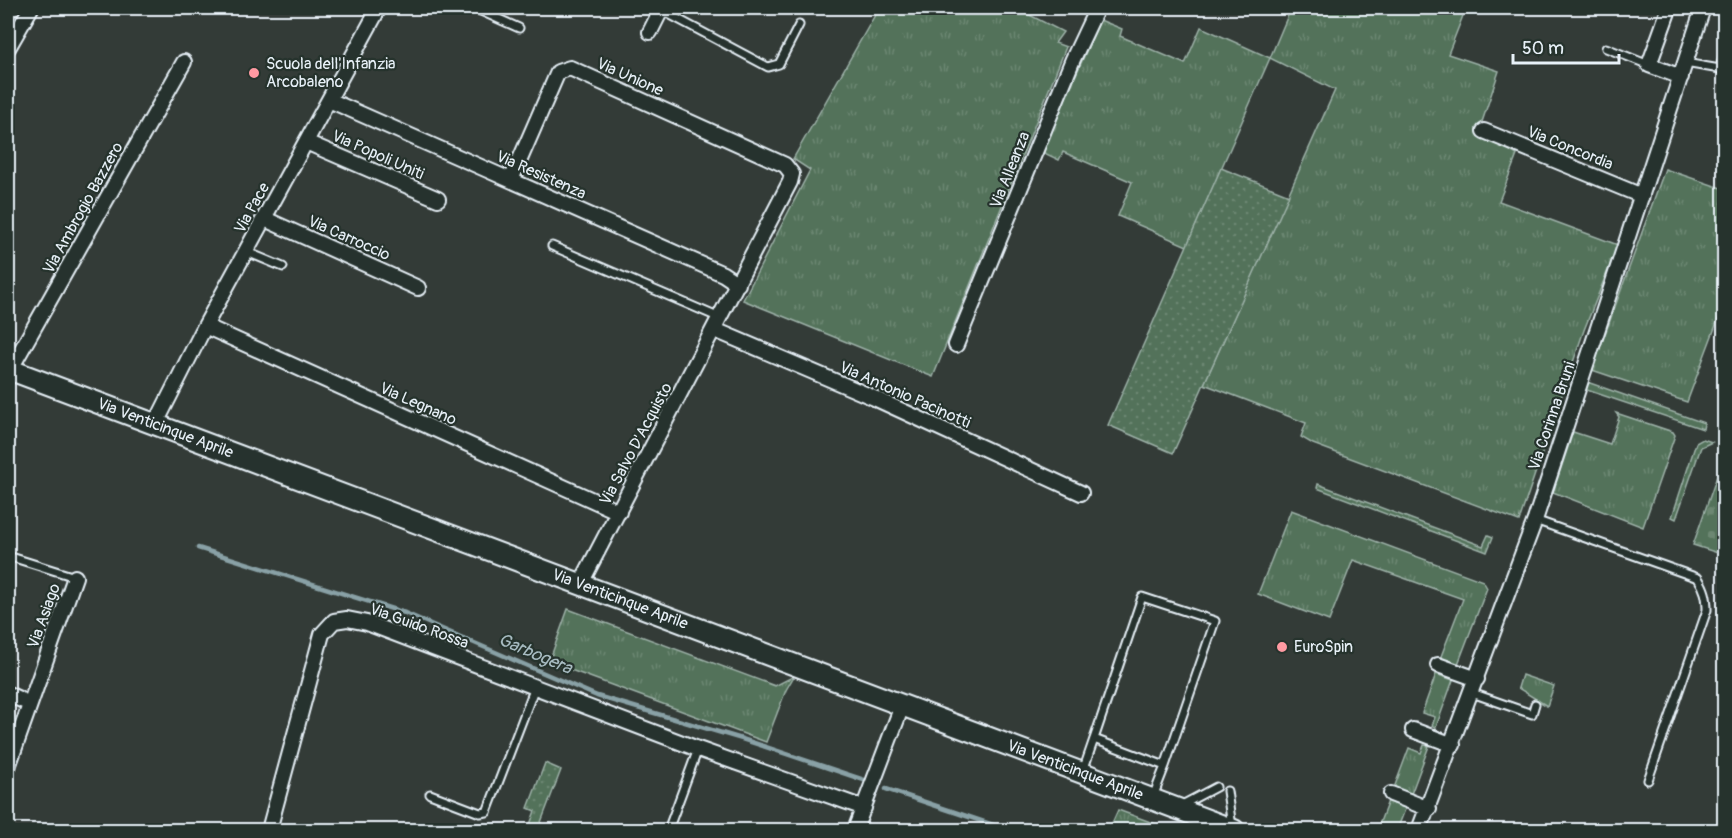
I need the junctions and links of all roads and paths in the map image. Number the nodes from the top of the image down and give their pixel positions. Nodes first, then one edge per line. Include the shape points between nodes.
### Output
1 (31, 8) edge
2 (380, 8) edge
3 (474, 8) edge
4 (1097, 8) edge
5 (1667, 8) edge
6 (1703, 8) edge
7 (662, 9) edge
8 (799, 25) dead end
9 (519, 28) dead end
10 (650, 32) dead end
11 (8, 48) edge
12 (1606, 48) dead end
13 (1725, 54) edge
14 (184, 62) dead end
15 (1685, 63) junction
16 (1649, 65) junction
17 (1681, 77) junction
18 (329, 100) junction
19 (1484, 131) dead end
20 (306, 142) junction
21 (792, 174) joint
22 (511, 180) junction
23 (1642, 196) junction
24 (438, 199) dead end
25 (265, 219) junction
26 (552, 246) dead end
27 (247, 252) junction
28 (283, 267) dead end
29 (738, 284) junction
30 (418, 288) dead end
31 (718, 324) junction
32 (205, 326) junction
33 (956, 345) dead end
34 (9, 369) edge
35 (155, 425) junction
36 (1081, 493) dead end
37 (619, 512) junction
38 (1535, 520) junction
39 (8, 556) edge
40 (75, 577) joint
41 (580, 585) junction
42 (1438, 665) dead end
43 (1478, 679) junction
44 (535, 687) junction
45 (1472, 693) junction
46 (8, 694) edge
47 (30, 704) junction
48 (1535, 704) dead end
49 (902, 706) junction
50 (1413, 730) dead end
51 (1094, 739) junction
52 (1453, 744) junction
53 (698, 749) junction
54 (1165, 766) junction
55 (8, 767) edge
56 (1083, 772) junction
57 (1648, 780) dead end
58 (1216, 787) dead end
59 (1227, 791) dead end
60 (430, 794) dead end
61 (1391, 794) dead end
62 (1152, 799) junction
63 (1181, 804) junction
64 (864, 808) junction
65 (1429, 809) junction
66 (1233, 826) edge
67 (269, 831) edge
68 (668, 831) edge
69 (855, 831) edge
70 (1419, 831) edge

1 - 11 street
2 - 18 street, Via Pace
3 - 9 lane
4 - 33 street, Via Alleanza
5 - 16 street
6 - 15 street, Via Corinna Bruni
7 - 8 lane via 768,67 779,64
7 - 10 street
12 - 16 lane
13 - 15 lane via 1720,69
14 - 34 street, Via Ambrogio Bazzero
15 - 17 street, Via Corinna Bruni
16 - 17 street
17 - 23 street, Via Corinna Bruni
18 - 20 street, Via Pace
18 - 22 street, Via Resistenza
19 - 23 street, Via Concordia
20 - 24 street, Via Popoli Uniti
20 - 25 street, Via Pace
21 - 22 street, Via Unione via 785,165 570,68 558,72
21 - 29 street, Via Salvo D'Acquisto
22 - 29 street, Via Resistenza
23 - 38 street, Via Corinna Bruni
25 - 27 street, Via Pace
25 - 30 street, Via Carroccio
26 - 31 lane
27 - 28 lane
27 - 32 street, Via Pace
29 - 31 street, Via Salvo D'Acquisto
31 - 36 street, Via Antonio Pacinotti
31 - 37 street, Via Salvo D'Acquisto
32 - 35 street, Via Pace
32 - 37 street, Via Legnano
34 - 35 street, Via Venticinque Aprile
35 - 41 street, Via Venticinque Aprile
37 - 41 street, Via Salvo D'Acquisto
38 - 43 street, Via Corinna Bruni
38 - 57 lane via 1698,578 1707,596 1707,610
39 - 40 lane
40 - 47 street, Via Asiago
41 - 49 street, Via Venticinque Aprile
42 - 43 street
43 - 45 street, Via Corinna Bruni
44 - 53 street, Via Guido Rossa
44 - 60 lane via 487,812 480,813
44 - 67 street, Via Guido Rossa via 367,623 334,621 322,634
45 - 48 lane via 1532,714
45 - 52 street, Via Corinna Bruni
46 - 47 street
47 - 55 street, Via Asiago
49 - 56 street, Via Venticinque Aprile
49 - 64 street
50 - 52 street
51 - 54 lane
51 - 54 lane via 1142,597 1215,621
51 - 56 lane
52 - 65 street, Via Corinna Bruni
53 - 64 street, Via Guido Rossa
53 - 68 lane
54 - 62 lane
56 - 62 street, Via Venticinque Aprile
58 - 63 lane
59 - 66 lane
61 - 65 street
62 - 63 street, Via Venticinque Aprile
63 - 66 street, Via Venticinque Aprile
64 - 69 street
65 - 70 street, Via Corinna Bruni

